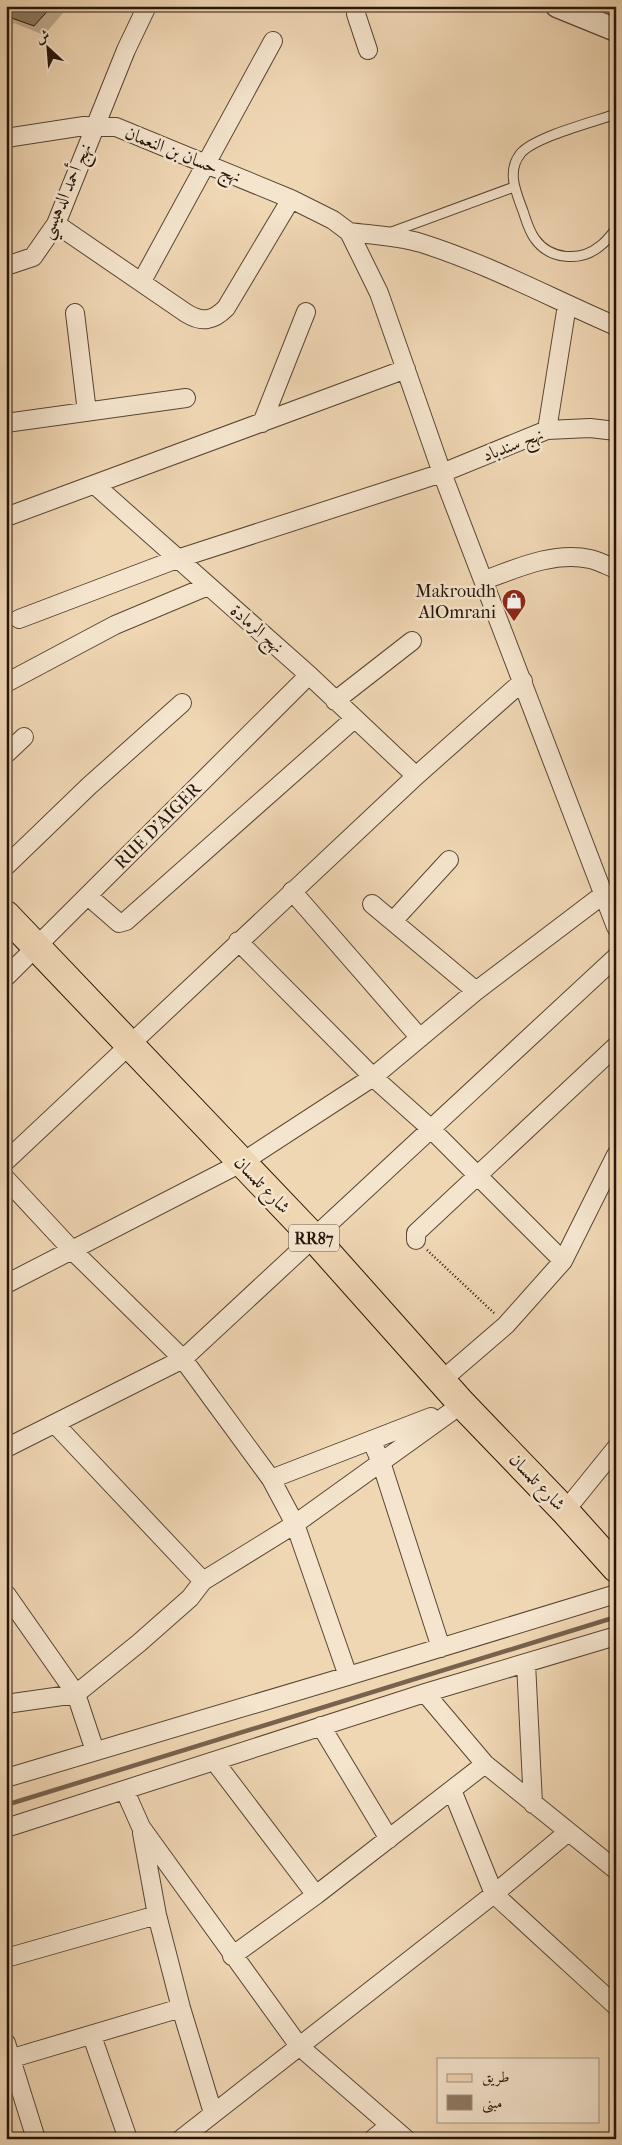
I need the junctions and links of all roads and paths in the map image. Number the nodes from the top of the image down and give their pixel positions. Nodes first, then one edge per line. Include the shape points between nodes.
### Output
1 (147, 6) edge
2 (358, 6) edge
3 (568, 8) edge
4 (616, 30) edge
5 (273, 41) dead end
6 (368, 50) dead end
7 (616, 114) edge
8 (95, 125) junction
9 (6, 138) edge
10 (207, 164) junction
11 (514, 187) junction
12 (291, 199) junction
13 (56, 224) junction
14 (616, 230) edge
15 (349, 232) junction
16 (382, 236) junction
17 (6, 266) edge
18 (142, 281) junction
19 (567, 305) junction
20 (306, 312) dead end
21 (75, 313) dead end
22 (616, 326) edge
23 (406, 370) junction
24 (186, 398) dead end
25 (88, 412) junction
26 (6, 423) edge
27 (262, 423) junction
28 (547, 430) junction
29 (616, 431) edge
30 (442, 472) junction
31 (95, 485) junction
32 (6, 517) edge
33 (177, 559) junction
34 (616, 569) edge
35 (485, 580) junction
36 (208, 586) junction
37 (19, 619) dead end
38 (412, 641) dead end
39 (309, 675) junction
40 (523, 681) junction
41 (6, 682) edge
42 (335, 701) junction
43 (182, 704) dead end
44 (354, 720) junction
45 (24, 737) dead end
46 (6, 754) edge
47 (416, 776) junction
48 (449, 860) dead end
49 (6, 866) edge
50 (292, 891) junction
51 (604, 894) junction
52 (88, 896) junction
53 (372, 904) dead end
54 (6, 915) edge
55 (393, 921) junction
56 (616, 927) edge
57 (238, 941) junction
58 (36, 946) junction
59 (616, 957) edge
60 (6, 977) edge
61 (476, 991) junction
62 (420, 1038) junction
63 (131, 1044) junction
64 (616, 1046) edge
65 (373, 1077) junction
66 (430, 1128) junction
67 (616, 1155) edge
68 (6, 1161) edge
69 (241, 1163) junction
70 (476, 1176) junction
71 (6, 1179) edge
72 (315, 1239) junction
73 (416, 1240) joint
74 (72, 1250) junction
75 (563, 1261) junction
76 (6, 1284) edge
77 (506, 1325) junction
78 (183, 1359) junction
79 (441, 1381) junction
80 (462, 1404) junction
81 (54, 1424) junction
82 (372, 1442) junction
83 (6, 1448) edge
84 (615, 1449) edge
85 (381, 1462) junction
86 (271, 1479) junction
87 (565, 1511) junction
88 (295, 1524) junction
89 (616, 1568) edge
90 (203, 1581) junction
91 (6, 1594) edge
92 (616, 1594) edge
93 (616, 1636) edge
94 (441, 1648) junction
95 (526, 1663) junction
96 (348, 1676) junction
97 (425, 1693) junction
98 (76, 1694) junction
99 (6, 1704) edge
100 (322, 1726) junction
101 (95, 1751) junction
102 (215, 1762) junction
103 (485, 1764) junction
104 (6, 1778) edge
105 (452, 1790) junction
106 (125, 1791) junction
107 (533, 1804) junction
108 (141, 1827) junction
109 (6, 1828) edge
110 (568, 1832) junction
111 (389, 1839) junction
112 (616, 1870) edge
113 (494, 1894) junction
114 (316, 1895) junction
115 (157, 1915) junction
116 (232, 1956) junction
117 (6, 1958) edge
118 (616, 2006) edge
119 (181, 2008) junction
120 (92, 2036) junction
121 (299, 2046) junction
122 (8, 2054) edge
123 (214, 2113) junction
124 (390, 2125) junction
125 (36, 2139) edge
126 (128, 2139) edge
127 (181, 2139) edge
128 (372, 2139) edge
129 (406, 2139) edge

1 - 8 street, نهج أحمد الدهيسي
2 - 6 street via 356,14
3 - 4 street
5 - 10 street
7 - 11 lane via 529,146 515,163 512,174
8 - 9 street, نهج حسان بن النعمان
8 - 10 street, نهج حسان بن النعمان via 116,127
8 - 13 street, نهج أحمد الدهيسي
10 - 12 street, نهج حسان بن النعمان
10 - 18 street
11 - 14 lane via 535,239 559,256 588,254
11 - 16 lane
12 - 15 street, نهج حسان بن النعمان via 334,220
12 - 18 street via 220,314 204,321 195,319
13 - 17 street, نهج أحمد الدهيسي via 33,257
13 - 18 street
15 - 16 street, نهج حسان بن النعمان
15 - 23 street, نهج حسان بن النعمان via 379,293
16 - 19 street, نهج حسان بن النعمان via 420,243 513,279
19 - 22 street, نهج حسان بن النعمان
19 - 28 street
20 - 27 street
21 - 25 street
23 - 27 street
23 - 30 street, نهج حسان بن النعمان
24 - 25 street
25 - 26 street
27 - 31 street
28 - 29 street, نهج سندباد via 590,428
28 - 30 street, نهج سندباد
30 - 33 street, نهج سندباد
30 - 35 street, نهج حسان بن النعمان
31 - 32 street
31 - 33 street, نهج الرمادة
33 - 36 street, نهج الرمادة
33 - 37 street, نهج سندباد
34 - 35 street via 590,559 560,558 526,565
35 - 40 street, نهج حسان بن النعمان
36 - 39 street, نهج الرمادة
36 - 41 street via 115,625
38 - 42 street
39 - 42 street, نهج الرمادة
39 - 52 street, RUE D'AIGER
40 - 47 street
40 - 51 street, نهج حسان بن النعمان
42 - 44 street, نهج الرمادة
43 - 49 street via 89,786
44 - 47 street, نهج الرمادة
44 - 52 street via 126,922 112,919
45 - 46 street
47 - 50 street
48 - 55 street
50 - 57 street
50 - 62 street
51 - 56 street, نهج حسان بن النعمان
51 - 61 street
52 - 58 street, RUE D'AIGER
53 - 55 street
54 - 58 main road, شارع تلمسان / RR87
55 - 61 street
57 - 63 street
57 - 65 street
58 - 60 street, RUE D'AIGER
58 - 63 main road, شارع تلمسان / RR87
59 - 66 street
61 - 62 street
62 - 65 street
63 - 68 street
63 - 69 main road, شارع تلمسان / RR87
64 - 70 street
65 - 66 street
65 - 69 street
66 - 70 street
66 - 72 street
67 - 75 street
69 - 72 main road, شارع تلمسان / RR87
69 - 74 street
70 - 73 street via 416,1233
70 - 75 street
71 - 74 street
72 - 78 street
72 - 79 main road, شارع تلمسان / RR87
73 - 77 path
74 - 76 street
74 - 78 street
75 - 77 street
77 - 79 street
78 - 81 street
78 - 86 street
79 - 80 main road, شارع تلمسان / RR87
80 - 82 street
80 - 85 street
80 - 87 main road, شارع تلمسان / RR87
81 - 83 street
81 - 90 street
82 - 85 street
82 - 86 street
84 - 87 street
85 - 88 street
85 - 94 street
86 - 88 street
87 - 89 main road, شارع تلمسان / RR87
88 - 90 street
88 - 96 street
90 - 98 street via 190,1598
91 - 98 street
92 - 94 street
93 - 95 street
94 - 96 street
95 - 97 street
95 - 107 street
96 - 101 street
97 - 100 street
97 - 103 street
98 - 99 street
98 - 101 street
100 - 102 street
100 - 111 street
101 - 104 street
102 - 106 street
102 - 114 street
103 - 105 street
103 - 107 street
105 - 111 street
105 - 113 street
106 - 108 street
106 - 109 street
107 - 110 street
108 - 115 street
108 - 116 street
110 - 112 street
110 - 113 street
111 - 114 street
113 - 118 street
113 - 121 street
114 - 116 street
115 - 117 street
115 - 119 street
116 - 121 street
119 - 120 street
119 - 123 street
120 - 122 street
120 - 126 street
121 - 123 street
121 - 124 street
122 - 125 street
123 - 127 street
124 - 128 street
124 - 129 street

